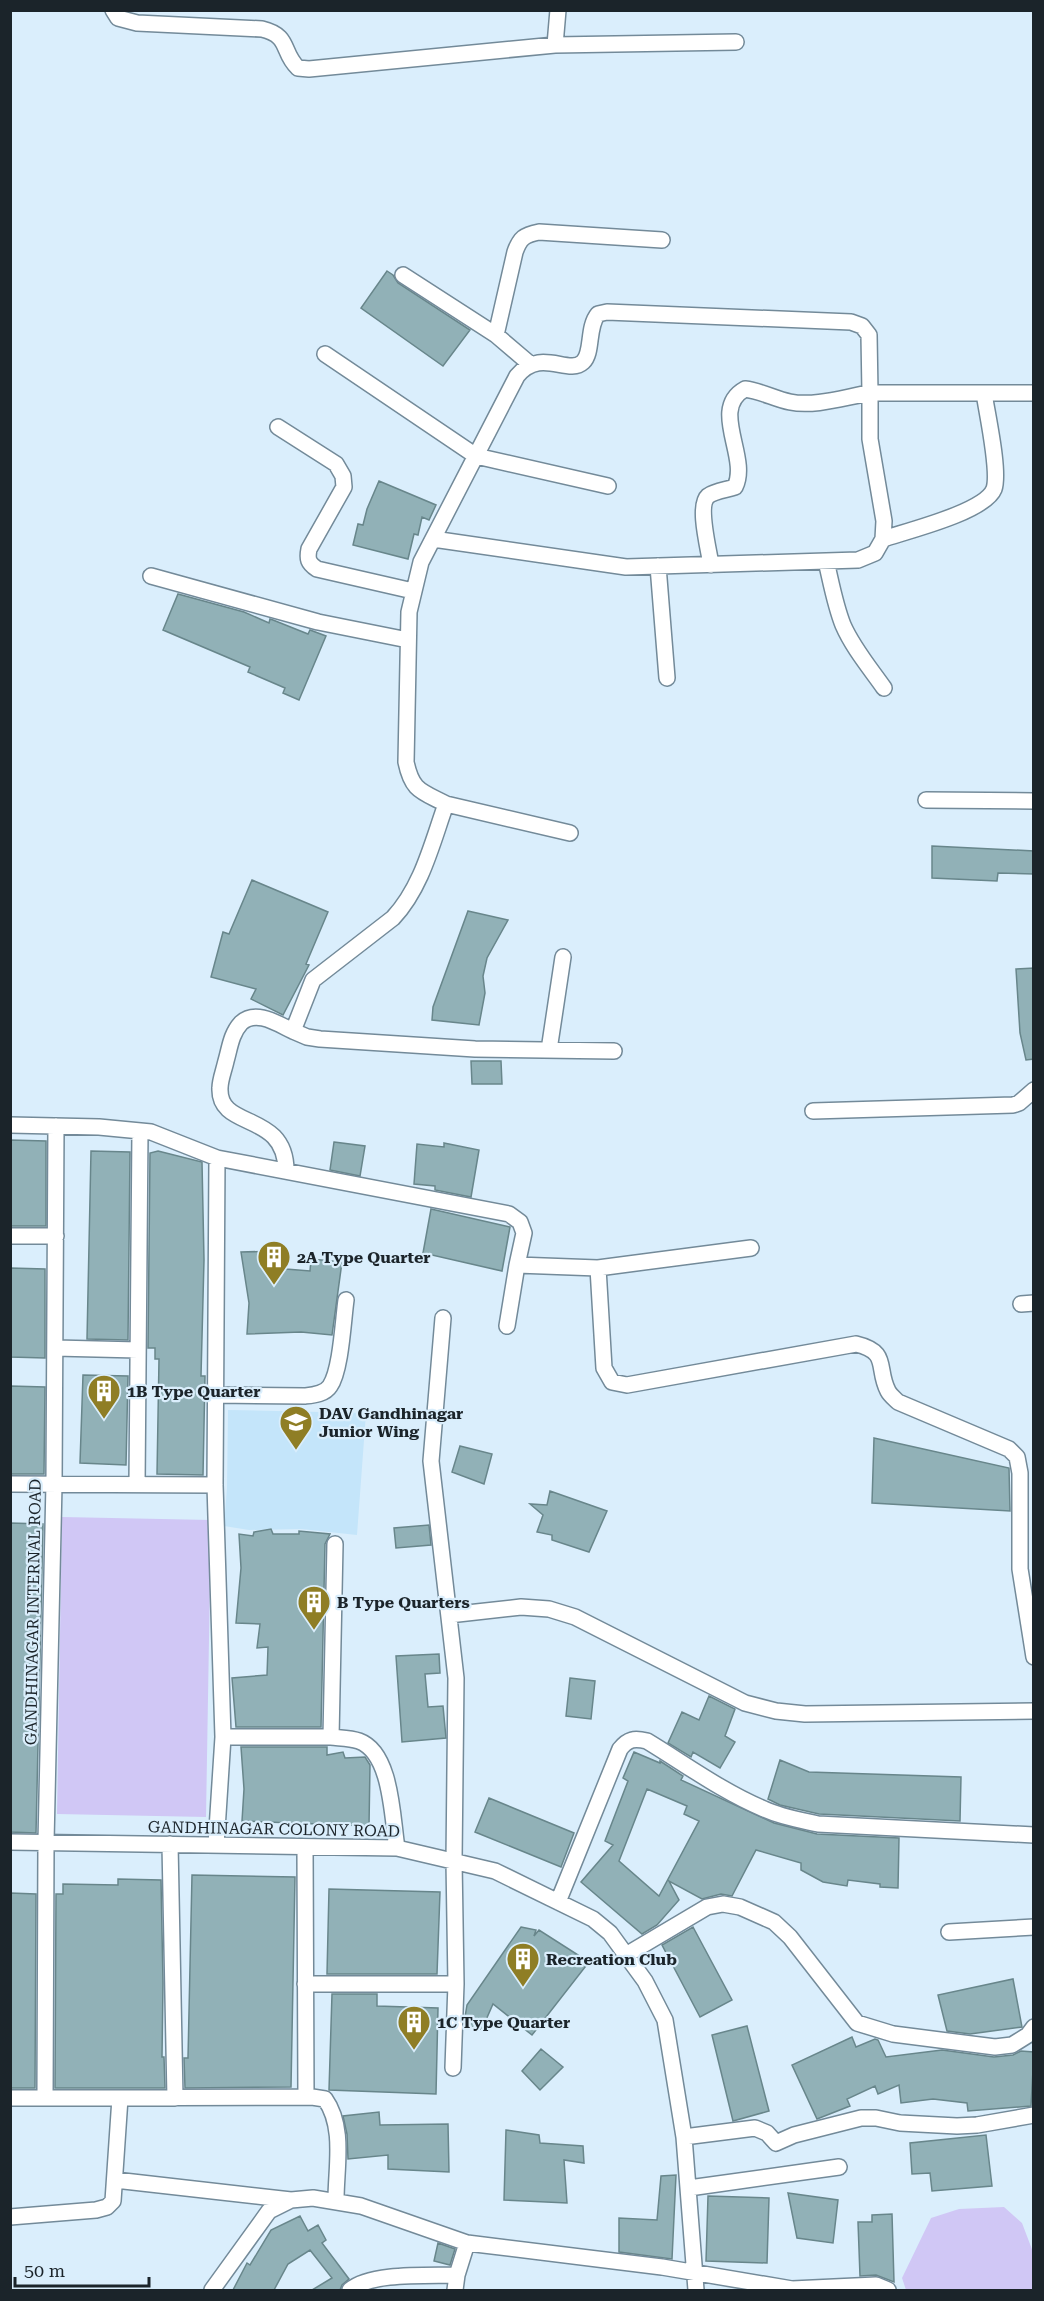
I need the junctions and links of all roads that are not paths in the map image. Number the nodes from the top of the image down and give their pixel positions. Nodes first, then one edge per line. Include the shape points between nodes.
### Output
1 (113, 10) edge
2 (558, 10) edge
3 (736, 42) dead end
4 (555, 45) junction
5 (662, 240) dead end
6 (402, 275) dead end
7 (496, 334) junction
8 (325, 354) dead end
9 (530, 363) junction
10 (870, 393) junction
11 (984, 393) junction
12 (1034, 393) edge
13 (278, 427) dead end
14 (476, 456) junction
15 (608, 486) dead end
16 (433, 539) junction
17 (883, 539) junction
18 (826, 561) junction
19 (711, 565) junction
20 (658, 566) junction
21 (151, 576) dead end
22 (413, 591) junction
23 (408, 640) junction
24 (667, 678) dead end
25 (884, 688) dead end
26 (926, 800) dead end
27 (1034, 801) edge
28 (446, 804) junction
29 (570, 833) dead end
30 (563, 957) dead end
31 (293, 1030) junction
32 (549, 1050) junction
33 (614, 1051) dead end
34 (1034, 1090) edge
35 (813, 1112) dead end
36 (10, 1125) edge
37 (56, 1126) junction
38 (140, 1131) junction
39 (217, 1158) junction
40 (286, 1171) junction
41 (10, 1236) edge
42 (56, 1236) junction
43 (751, 1248) dead end
44 (517, 1265) junction
45 (598, 1268) junction
46 (346, 1300) dead end
47 (443, 1318) dead end
48 (507, 1326) dead end
49 (55, 1348) junction
50 (138, 1350) junction
51 (215, 1395) junction
52 (10, 1484) edge
53 (54, 1484) junction
54 (137, 1485) junction
55 (215, 1485) junction
56 (1027, 1486) edge
57 (335, 1544) dead end
58 (1027, 1549) edge
59 (449, 1615) junction
60 (1034, 1657) edge
61 (1034, 1711) edge
62 (223, 1737) junction
63 (331, 1737) junction
64 (1034, 1835) edge
65 (10, 1842) edge
66 (46, 1842) junction
67 (170, 1844) junction
68 (216, 1845) junction
69 (304, 1847) junction
70 (397, 1848) junction
71 (454, 1861) junction
72 (558, 1902) junction
73 (1034, 1927) edge
74 (949, 1932) dead end
75 (627, 1955) junction
76 (305, 1984) junction
77 (456, 1984) junction
78 (1034, 2027) edge
79 (453, 2068) dead end
80 (306, 2097) junction
81 (10, 2098) edge
82 (45, 2098) junction
83 (120, 2098) junction
84 (175, 2098) junction
85 (1034, 2115) edge
86 (684, 2137) junction
87 (839, 2167) dead end
88 (115, 2180) junction
89 (689, 2188) junction
90 (291, 2200) junction
91 (336, 2200) junction
92 (10, 2217) edge
93 (467, 2242) junction
94 (695, 2272) junction
95 (457, 2275) junction
96 (212, 2290) edge
97 (350, 2290) edge
98 (455, 2290) edge
99 (696, 2290) edge
100 (888, 2290) edge

1 - 4 street via 118,18 137,23 275,32 298,68
2 - 4 street
3 - 4 street
5 - 7 street via 539,232 526,235 519,240 515,252
6 - 7 street
7 - 9 street
8 - 14 street
9 - 10 street via 584,362 593,319 607,312 851,322 862,326 869,335
9 - 14 street via 517,376
10 - 11 street
10 - 17 street via 870,439 884,521
10 - 19 street via 806,404 745,389 732,399 729,411 738,481 735,487 705,498 702,509
11 - 12 street
11 - 17 street via 995,472 988,499 973,508
13 - 22 street via 336,464 343,476 344,487 309,549 310,564 317,569
14 - 15 street
14 - 16 street
16 - 20 street via 626,567
16 - 22 street
17 - 18 street via 874,553 858,560
18 - 19 street
18 - 25 street via 843,626
19 - 20 street
20 - 24 street
21 - 23 street via 318,622
22 - 23 street
23 - 28 street via 409,778 416,789
26 - 27 street
28 - 29 street
28 - 31 street via 416,887 404,906 313,980
30 - 32 street
31 - 32 street via 320,1039
31 - 40 street via 266,1019 253,1017 243,1021 233,1033 220,1089 222,1103 230,1112 275,1135 286,1156
32 - 33 street
34 - 35 street via 1012,1105
36 - 37 street
37 - 38 street
37 - 42 street, GANDHINAGAR INTERNAL ROAD
38 - 39 street
38 - 50 street
39 - 40 street
39 - 51 street
40 - 44 street via 508,1214 520,1222 524,1233
41 - 42 street
42 - 49 street, GANDHINAGAR INTERNAL ROAD
43 - 45 street
44 - 45 street
44 - 48 street
45 - 56 street via 604,1368 612,1382 627,1385 856,1344 870,1347 879,1358 888,1392 898,1402 1009,1449 1017,1457
46 - 51 street via 335,1373 330,1387 319,1395
47 - 59 street via 431,1461
49 - 50 street
49 - 53 street, GANDHINAGAR INTERNAL ROAD
50 - 54 street
51 - 55 street
52 - 53 street
53 - 54 street
53 - 66 street, GANDHINAGAR INTERNAL ROAD
54 - 55 street
55 - 62 street
56 - 58 street
57 - 63 street
58 - 60 street via 1024,1596
59 - 61 street via 521,1607 549,1609 575,1617 745,1703 776,1711
59 - 71 street via 457,1706
62 - 63 street
62 - 68 street
63 - 70 street via 360,1741 375,1751 384,1768
64 - 72 street via 818,1824 791,1818 749,1802 646,1741 636,1739 627,1741 620,1749
65 - 66 street, GANDHINAGAR COLONY ROAD
66 - 67 street, GANDHINAGAR COLONY ROAD
66 - 82 street, GANDHINAGAR INTERNAL ROAD
67 - 68 street, GANDHINAGAR COLONY ROAD
67 - 84 street
68 - 69 street, GANDHINAGAR COLONY ROAD
69 - 70 street, GANDHINAGAR COLONY ROAD
69 - 76 street
70 - 71 street, GANDHINAGAR COLONY ROAD
71 - 72 street, GANDHINAGAR COLONY ROAD via 495,1871
71 - 77 street
72 - 75 street, GANDHINAGAR COLONY ROAD via 593,1919
73 - 74 street
75 - 78 street via 707,1907 740,1907 774,1923 790,1937 857,2023 893,2034 994,2047 1012,2044
75 - 86 street, GANDHINAGAR COLONY ROAD via 665,2020
76 - 77 street
76 - 80 street
77 - 79 street
80 - 84 street
80 - 91 street via 325,2099 337,2124
81 - 82 street
82 - 83 street
83 - 84 street
83 - 88 street
85 - 86 street via 957,2126 861,2118 776,2143 755,2128
86 - 89 street, GANDHINAGAR COLONY ROAD
87 - 89 street
88 - 90 street
88 - 92 street via 113,2201 107,2207
89 - 94 street, GANDHINAGAR COLONY ROAD
90 - 91 street
90 - 96 street via 269,2211
91 - 93 street
93 - 94 street
93 - 95 street
94 - 99 street, GANDHINAGAR COLONY ROAD
94 - 100 street via 792,2289 876,2285
95 - 97 street via 383,2278
95 - 98 street

